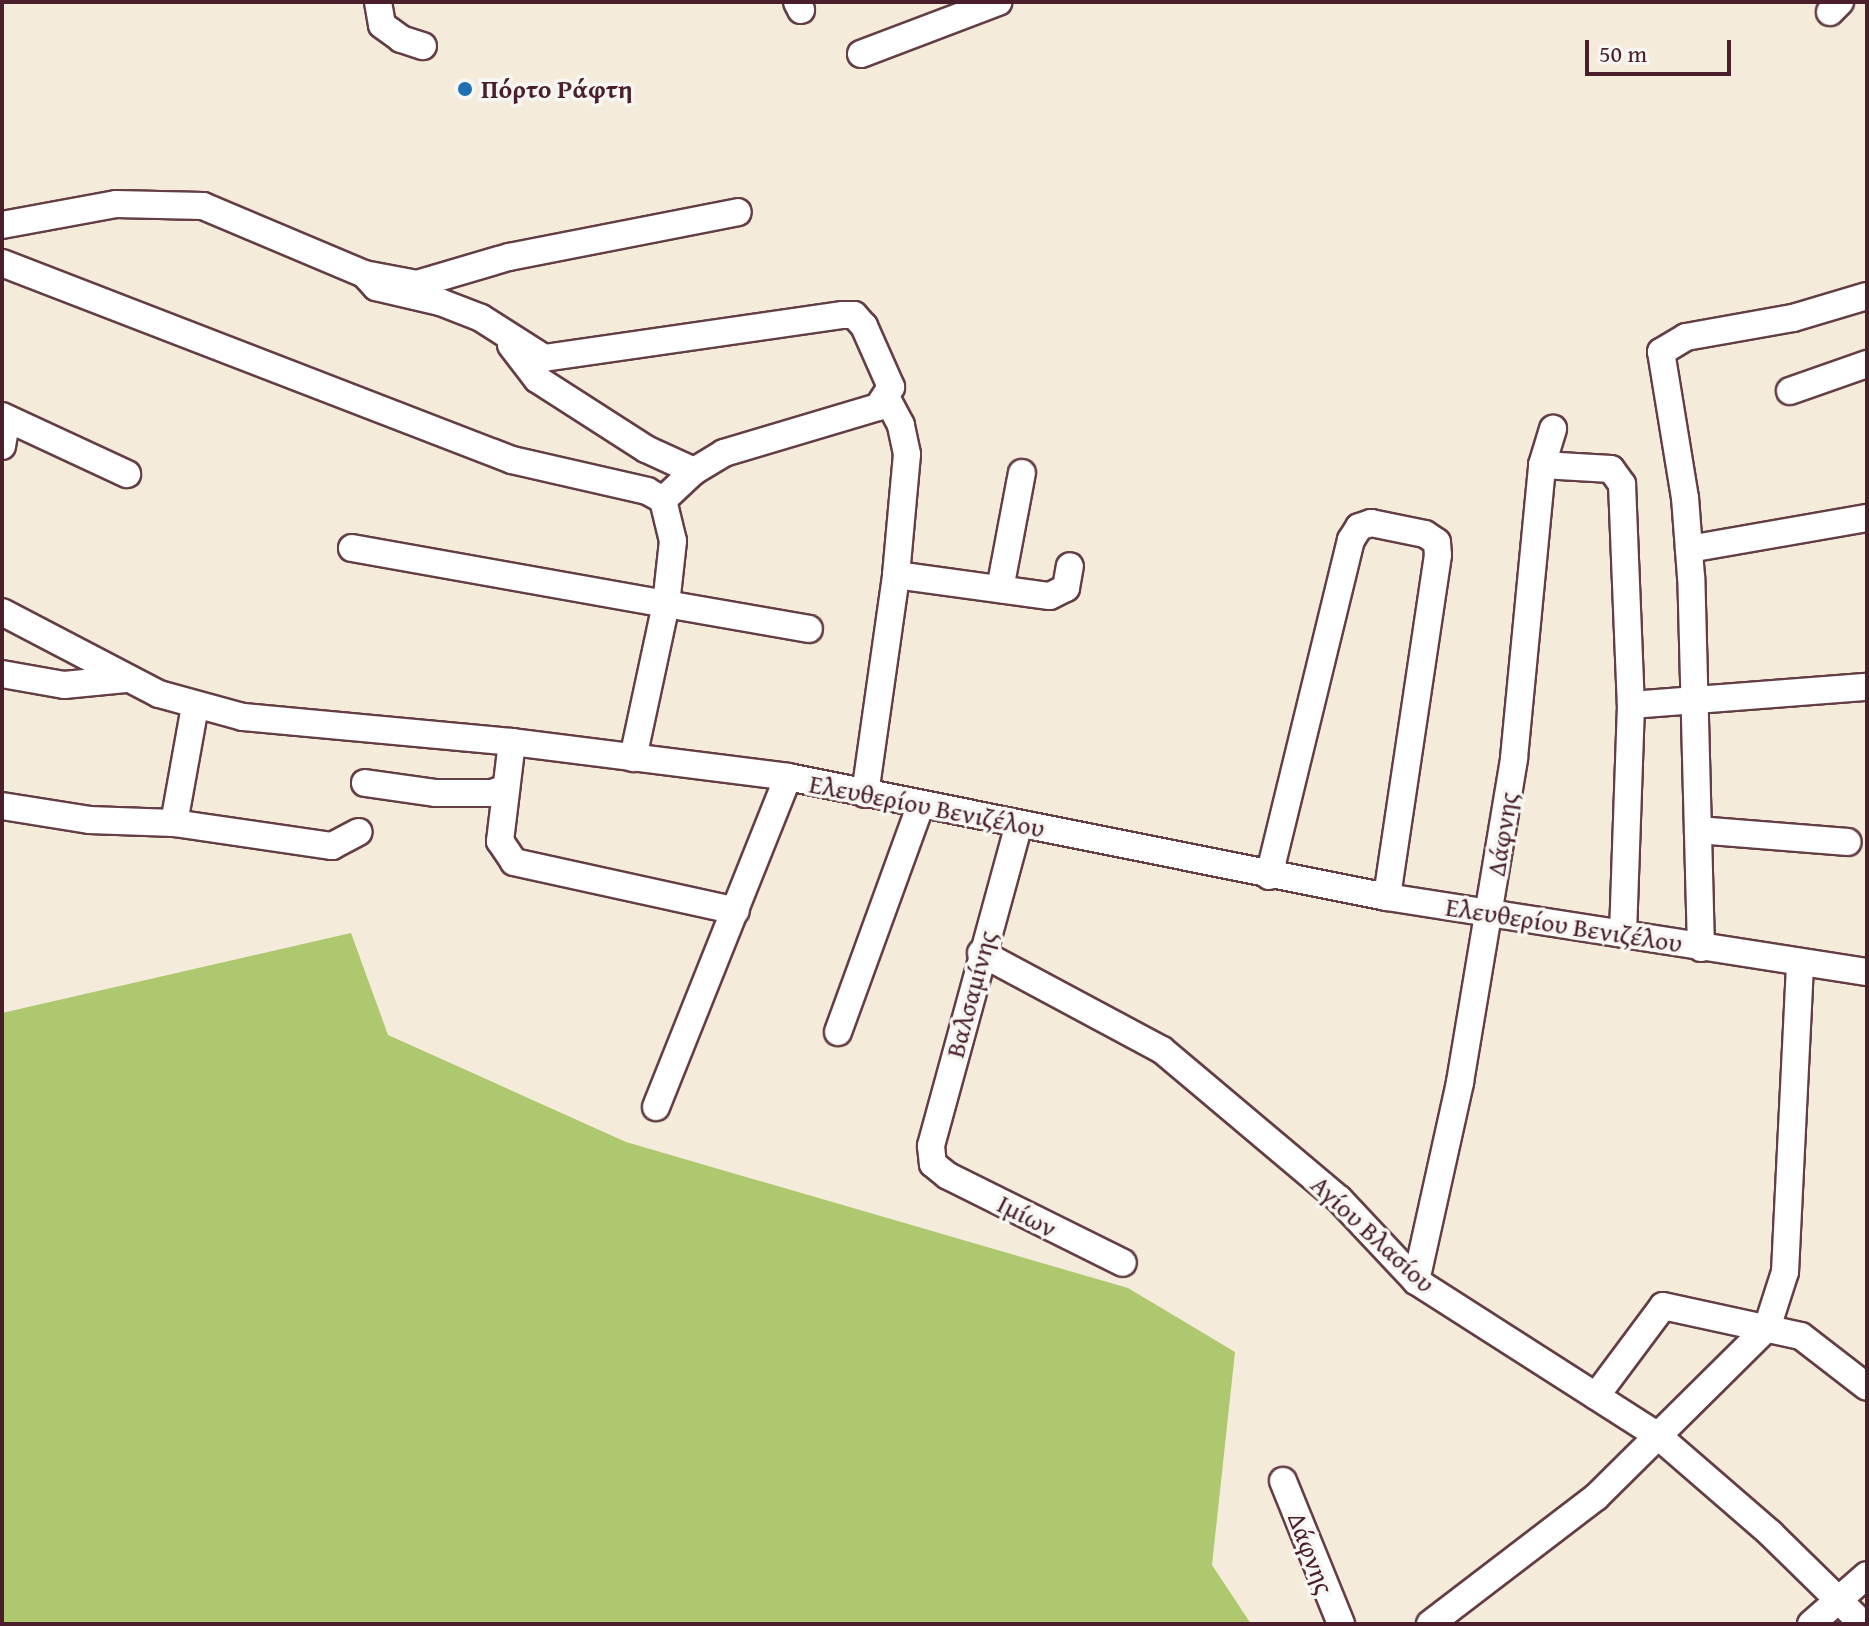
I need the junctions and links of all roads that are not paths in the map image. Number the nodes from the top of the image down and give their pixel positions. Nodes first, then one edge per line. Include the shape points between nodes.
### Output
1 (378, 2) edge
2 (998, 2) edge
3 (423, 46) dead end
4 (861, 54) dead end
5 (738, 212) dead end
6 (2, 225) edge
7 (2, 263) edge
8 (364, 274) junction
9 (1867, 296) edge
10 (508, 337) junction
11 (1867, 364) edge
12 (1790, 391) dead end
13 (887, 399) junction
14 (5, 417) edge
15 (1553, 429) dead end
16 (2, 446) edge
17 (1542, 465) junction
18 (694, 471) junction
19 (1022, 473) dead end
20 (127, 474) dead end
21 (663, 500) junction
22 (1867, 518) edge
23 (352, 548) dead end
24 (1689, 549) junction
25 (1070, 566) dead end
26 (896, 575) junction
27 (1000, 589) junction
28 (666, 604) junction
29 (2, 612) edge
30 (809, 629) dead end
31 (2, 674) edge
32 (126, 679) junction
33 (1867, 687) edge
34 (1693, 702) junction
35 (1631, 705) junction
36 (195, 706) junction
37 (640, 711) junction
38 (512, 742) junction
39 (600, 753) junction
40 (633, 758) junction
41 (788, 777) junction
42 (365, 783) dead end
43 (506, 788) junction
44 (865, 794) junction
45 (2, 806) edge
46 (920, 807) junction
47 (174, 823) junction
48 (1019, 824) junction
49 (1698, 830) junction
50 (358, 832) dead end
51 (1848, 842) dead end
52 (1269, 876) junction
53 (1387, 897) junction
54 (1489, 910) junction
55 (736, 911) junction
56 (1623, 934) junction
57 (1701, 948) junction
58 (981, 953) junction
59 (1800, 962) junction
60 (1867, 972) edge
61 (838, 1032) dead end
62 (656, 1107) dead end
63 (933, 1164) joint
64 (1123, 1263) dead end
65 (1416, 1281) junction
66 (1767, 1328) junction
67 (1867, 1387) edge
68 (1596, 1396) junction
69 (1657, 1435) junction
70 (1283, 1481) dead end
71 (1867, 1575) edge
72 (1840, 1598) junction
73 (1341, 1624) edge
74 (1430, 1624) edge
75 (1811, 1624) edge
76 (1863, 1624) edge

1 - 3 street via 382,25
2 - 4 street
5 - 8 street via 509,257 417,284
6 - 8 street via 116,204 203,206
7 - 21 street via 512,460 622,484
8 - 10 street via 376,287 440,302 481,318
9 - 24 street via 1793,318 1686,337 1661,352
10 - 13 street via 544,358 854,315 891,387
10 - 18 street via 514,356 537,379 646,449
11 - 12 street
13 - 18 street via 878,407 759,440
13 - 26 street via 901,425 907,454
14 - 16 street
14 - 20 street
15 - 17 street, Δάφνης
17 - 35 street via 1611,469 1622,484
17 - 54 street, Δάφνης via 1514,758
18 - 21 street
19 - 27 street
21 - 28 street via 673,541
22 - 24 street
23 - 28 street
24 - 34 street
25 - 27 street via 1066,588 1050,596
26 - 27 street
26 - 44 street
28 - 30 street
28 - 37 street
29 - 32 street, Ελευθερίου Βενιζέλου
31 - 32 street via 64,685
32 - 36 street, Ελευθερίου Βενιζέλου
33 - 34 street
34 - 35 street
34 - 49 street
35 - 56 street
36 - 38 street, Ελευθερίου Βενιζέλου via 284,722
36 - 47 street
37 - 39 street
37 - 40 street
38 - 39 street, Ελευθερίου Βενιζέλου
38 - 43 street
39 - 40 street, Ελευθερίου Βενιζέλου
40 - 41 street, Ελευθερίου Βενιζέλου
41 - 44 street, Ελευθερίου Βενιζέλου
41 - 55 street
42 - 43 street via 436,793
43 - 55 street via 500,841 514,862
44 - 46 street, Ελευθερίου Βενιζέλου
45 - 47 street via 89,820
46 - 48 street, Ελευθερίου Βενιζέλου
46 - 61 street
47 - 50 street via 332,846
48 - 52 street, Ελευθερίου Βενιζέλου
48 - 58 street, Βαλσαμίνης
49 - 51 street
49 - 57 street
52 - 53 street, Ελευθερίου Βενιζέλου
52 - 53 street via 1351,540 1359,527 1371,523 1425,534 1437,542 1438,555
53 - 54 street, Ελευθερίου Βενιζέλου
54 - 56 street, Ελευθερίου Βενιζέλου
54 - 65 street, Δάφνης via 1460,1082
55 - 62 street
56 - 57 street, Ελευθερίου Βενιζέλου
57 - 59 street, Ελευθερίου Βενιζέλου
58 - 63 street, Βαλσαμίνης via 931,1146
58 - 65 street, Αγίου Βλασίου via 1162,1050 1339,1199
59 - 60 street, Ελευθερίου Βενιζέλου
59 - 66 street via 1785,1272
63 - 64 street, Ιμίων
65 - 68 street, Αγίου Βλασίου
66 - 67 street via 1801,1336
66 - 68 street via 1663,1306
66 - 69 street
68 - 69 street, Αγίου Βλασίου
69 - 72 street, Αγίου Βλασίου
69 - 74 street via 1561,1526
70 - 73 street, Δάφνης
71 - 72 street
72 - 75 street
72 - 76 street, Αγίου Βλασίου

